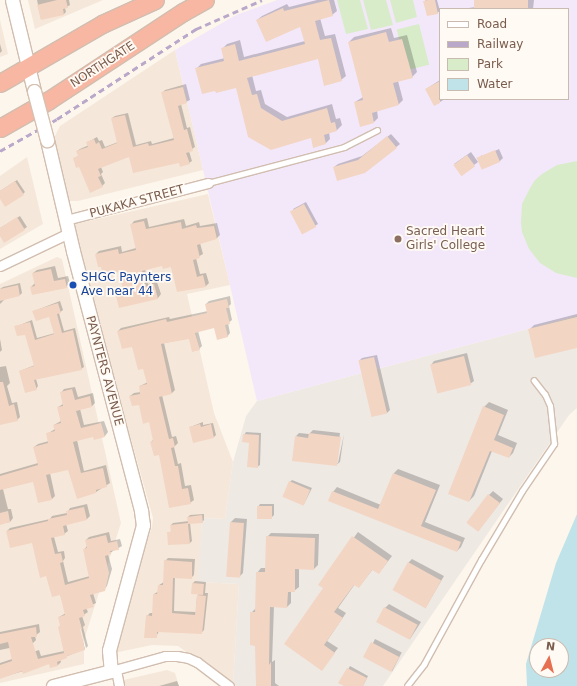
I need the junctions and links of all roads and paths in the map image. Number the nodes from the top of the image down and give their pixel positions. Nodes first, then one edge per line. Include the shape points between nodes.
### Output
1 (12, 0) edge
2 (155, 0) edge
3 (205, 0) edge
4 (28, 65) junction
5 (0, 83) edge
6 (0, 128) edge
7 (377, 130) dead end
8 (208, 183) joint
9 (68, 227) junction
10 (0, 266) edge
11 (534, 381) dead end
12 (113, 670) junction
13 (54, 686) edge
14 (119, 686) edge
15 (229, 686) edge
16 (407, 686) edge

1 - 4 street, PAYNTERS AVENUE
2 - 4 highway via 124,13
3 - 6 highway, NORTHGATE via 43,104
4 - 5 highway
4 - 9 street, PAYNTERS AVENUE, bridge
7 - 8 lane via 344,147
8 - 9 street, PUKAKA STREET
9 - 10 street, PUKAKA STREET via 61,235
9 - 12 street, PAYNTERS AVENUE via 141,511 142,526 109,650
11 - 16 lane via 550,406 554,444 522,491 481,560 424,664
12 - 13 street
12 - 14 street
12 - 15 street via 166,656 177,656 197,662

